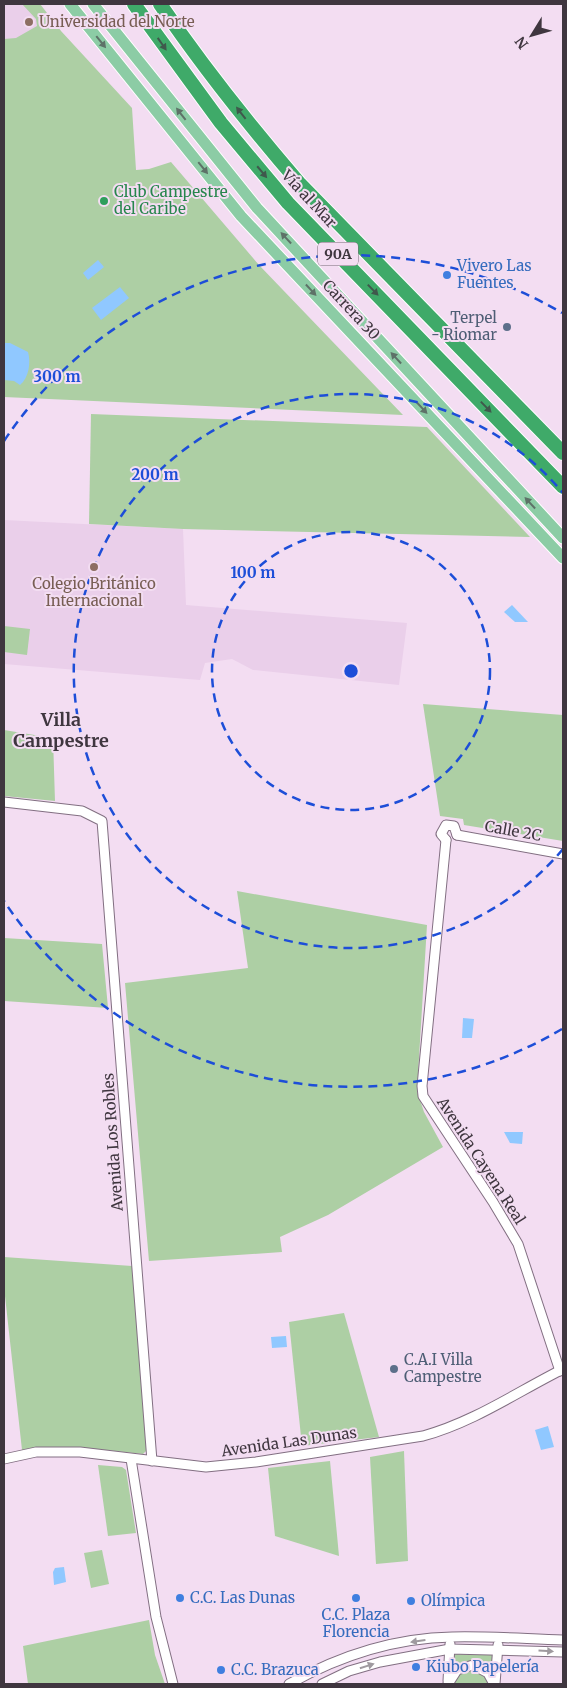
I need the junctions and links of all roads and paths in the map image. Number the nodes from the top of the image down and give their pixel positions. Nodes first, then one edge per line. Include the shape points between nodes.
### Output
1 (70, 4) edge
2 (93, 4) edge
3 (134, 4) edge
4 (160, 4) edge
5 (563, 453) edge
6 (563, 486) edge
7 (563, 538) edge
8 (563, 558) edge
9 (4, 802) edge
10 (457, 835) junction
11 (446, 840) junction
12 (563, 854) edge
13 (562, 1370) edge
14 (4, 1459) edge
15 (131, 1459) junction
16 (152, 1460) junction
17 (451, 1636) junction
18 (498, 1638) junction
19 (563, 1640) edge
20 (450, 1649) junction
21 (497, 1651) junction
22 (563, 1652) edge
23 (173, 1684) edge
24 (289, 1684) edge
25 (322, 1684) edge
26 (448, 1684) edge
27 (494, 1684) edge

1 -> 8 main road, Carrera 30 via 241,216
7 -> 2 main road, Carrera 30 via 257,208
3 -> 6 highway, Vía al Mar / 90A via 220,123 288,203
5 -> 4 highway, Vía al Mar / 90A via 300,184 195,55
9 - 16 street, Avenida Los Robles via 82,811 102,820
10 - 11 street via 451,841
10 - 11 street via 457,830 446,825 441,831
10 - 12 street, Calle 2C
11 - 13 street, Avenida Cayena Real via 423,1096 518,1244
13 - 16 street, Avenida Las Dunas via 492,1408 423,1436 206,1467
14 - 15 street, Avenida Las Dunas via 45,1452 80,1452
15 - 16 street, Avenida Las Dunas
15 - 23 street via 156,1617
17 - 18 street
17 - 20 street
17 -> 24 street via 357,1652
18 - 19 street
18 - 21 street
20 - 21 street
25 -> 20 street via 349,1671 380,1662
20 - 26 street
21 -> 22 street
21 - 27 street
26 - 27 street via 457,1670 473,1665 488,1673

